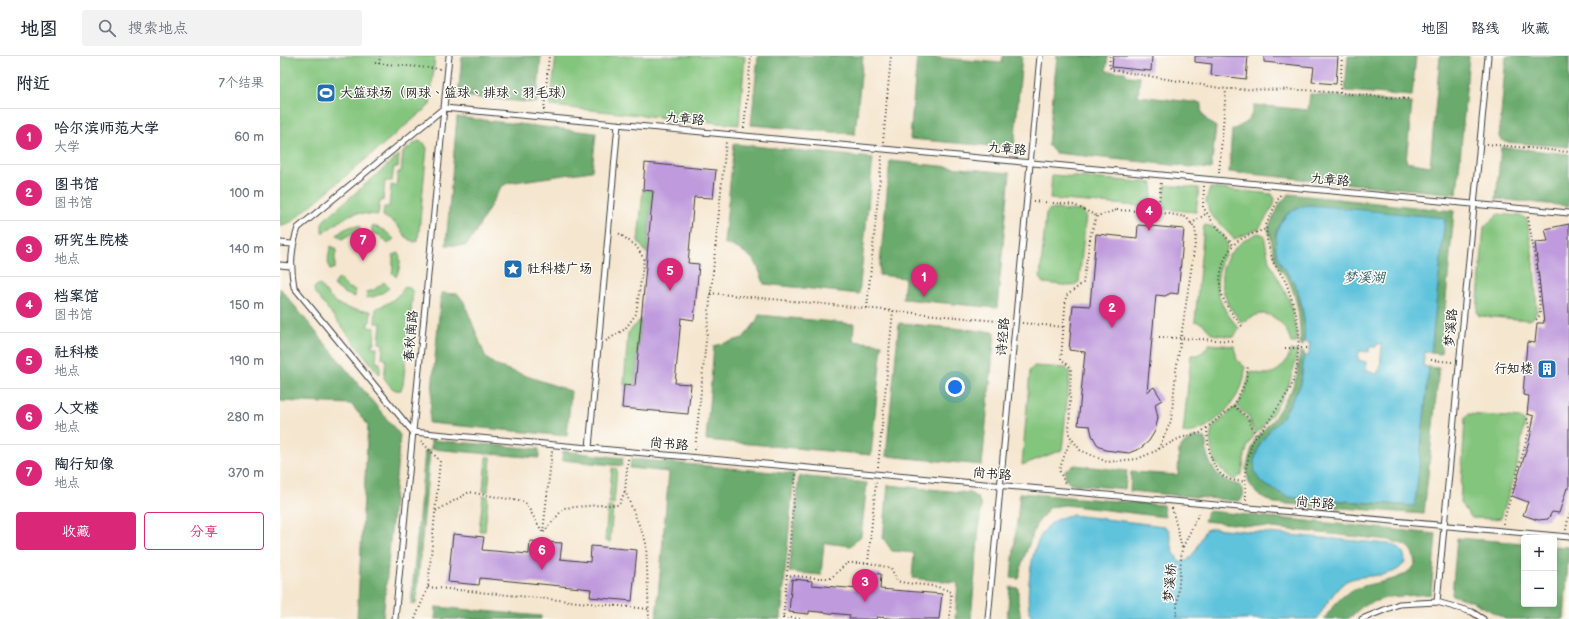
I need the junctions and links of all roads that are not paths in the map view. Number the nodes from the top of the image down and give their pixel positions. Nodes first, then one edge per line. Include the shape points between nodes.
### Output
1 (449, 56) edge
2 (1040, 56) edge
3 (1488, 56) edge
4 (444, 108) junction
5 (618, 124) junction
6 (1030, 163) junction
7 (1474, 204) junction
8 (1569, 213) edge
9 (280, 243) edge
10 (292, 244) junction
11 (280, 265) edge
12 (290, 266) junction
13 (413, 432) junction
14 (589, 448) junction
15 (1000, 485) junction
16 (1444, 526) junction
17 (1567, 537) edge
18 (1436, 602) junction
19 (395, 619) edge
20 (988, 619) edge
21 (1362, 619) edge
22 (1484, 619) edge

1 - 4 lane, 春秋南路
2 - 6 lane, 诗经路
3 - 7 lane, 梦溪路
4 - 5 lane, 九章路
4 - 10 lane via 298,228
4 - 13 lane, 春秋南路
5 - 6 lane, 九章路
5 - 14 lane
6 - 7 lane, 九章路
6 - 15 lane, 诗经路
7 - 8 lane, 九章路
7 - 16 lane, 梦溪路
9 - 10 lane
10 - 12 lane
11 - 12 lane
12 - 13 lane via 294,287
13 - 14 lane, 尚书路
13 - 19 lane, 春秋南路
14 - 15 lane, 尚书路
15 - 16 lane, 尚书路
15 - 20 lane, 诗经路
16 - 17 lane, 尚书路
16 - 18 lane, 梦溪路
18 - 21 lane via 1399,604
18 - 22 lane via 1472,612

